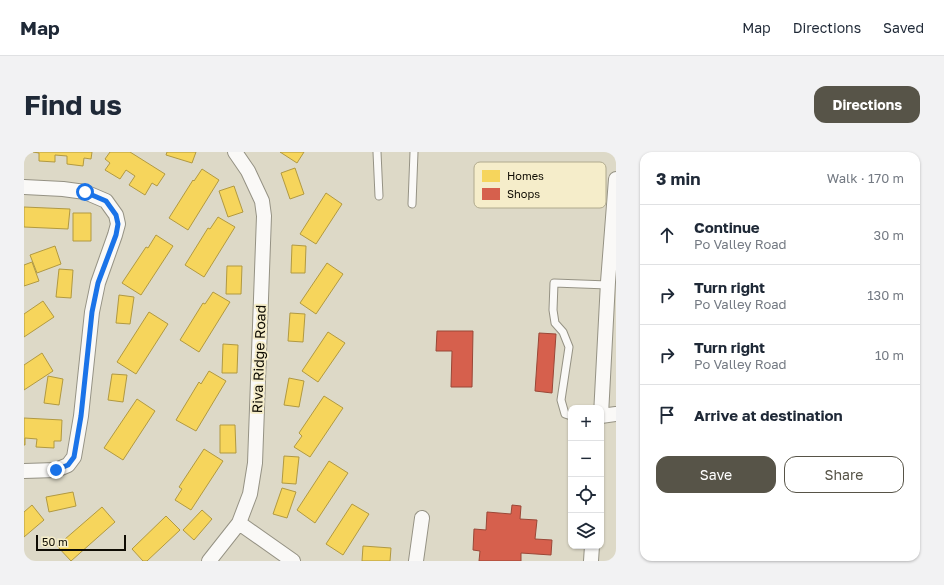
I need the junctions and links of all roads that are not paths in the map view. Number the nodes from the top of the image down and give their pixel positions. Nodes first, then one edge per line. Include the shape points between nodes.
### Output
1 (235, 152) edge
2 (377, 152) edge
3 (414, 152) edge
4 (616, 179) edge
5 (24, 187) edge
6 (379, 196) dead end
7 (412, 204) dead end
8 (608, 285) junction
9 (602, 405) edge
10 (616, 414) edge
11 (568, 415) edge
12 (604, 416) edge
13 (24, 471) edge
14 (422, 518) dead end
15 (239, 523) junction
16 (592, 549) edge
17 (208, 561) edge
18 (293, 561) edge
19 (416, 561) edge
20 (591, 561) edge

1 - 15 street, Riva Ridge Road via 248,171 262,201 264,216 255,463 250,494
2 - 6 lane
3 - 7 lane
4 - 8 street
5 - 13 street via 85,192 106,201 116,215 118,224 98,283 92,312 74,457 68,465 56,470
8 - 9 street
8 - 11 lane via 554,283 552,310 555,323 564,332 569,346 561,400 565,414
10 - 12 street
14 - 19 street
15 - 17 street, Riva Ridge Road
15 - 18 street
16 - 20 street

